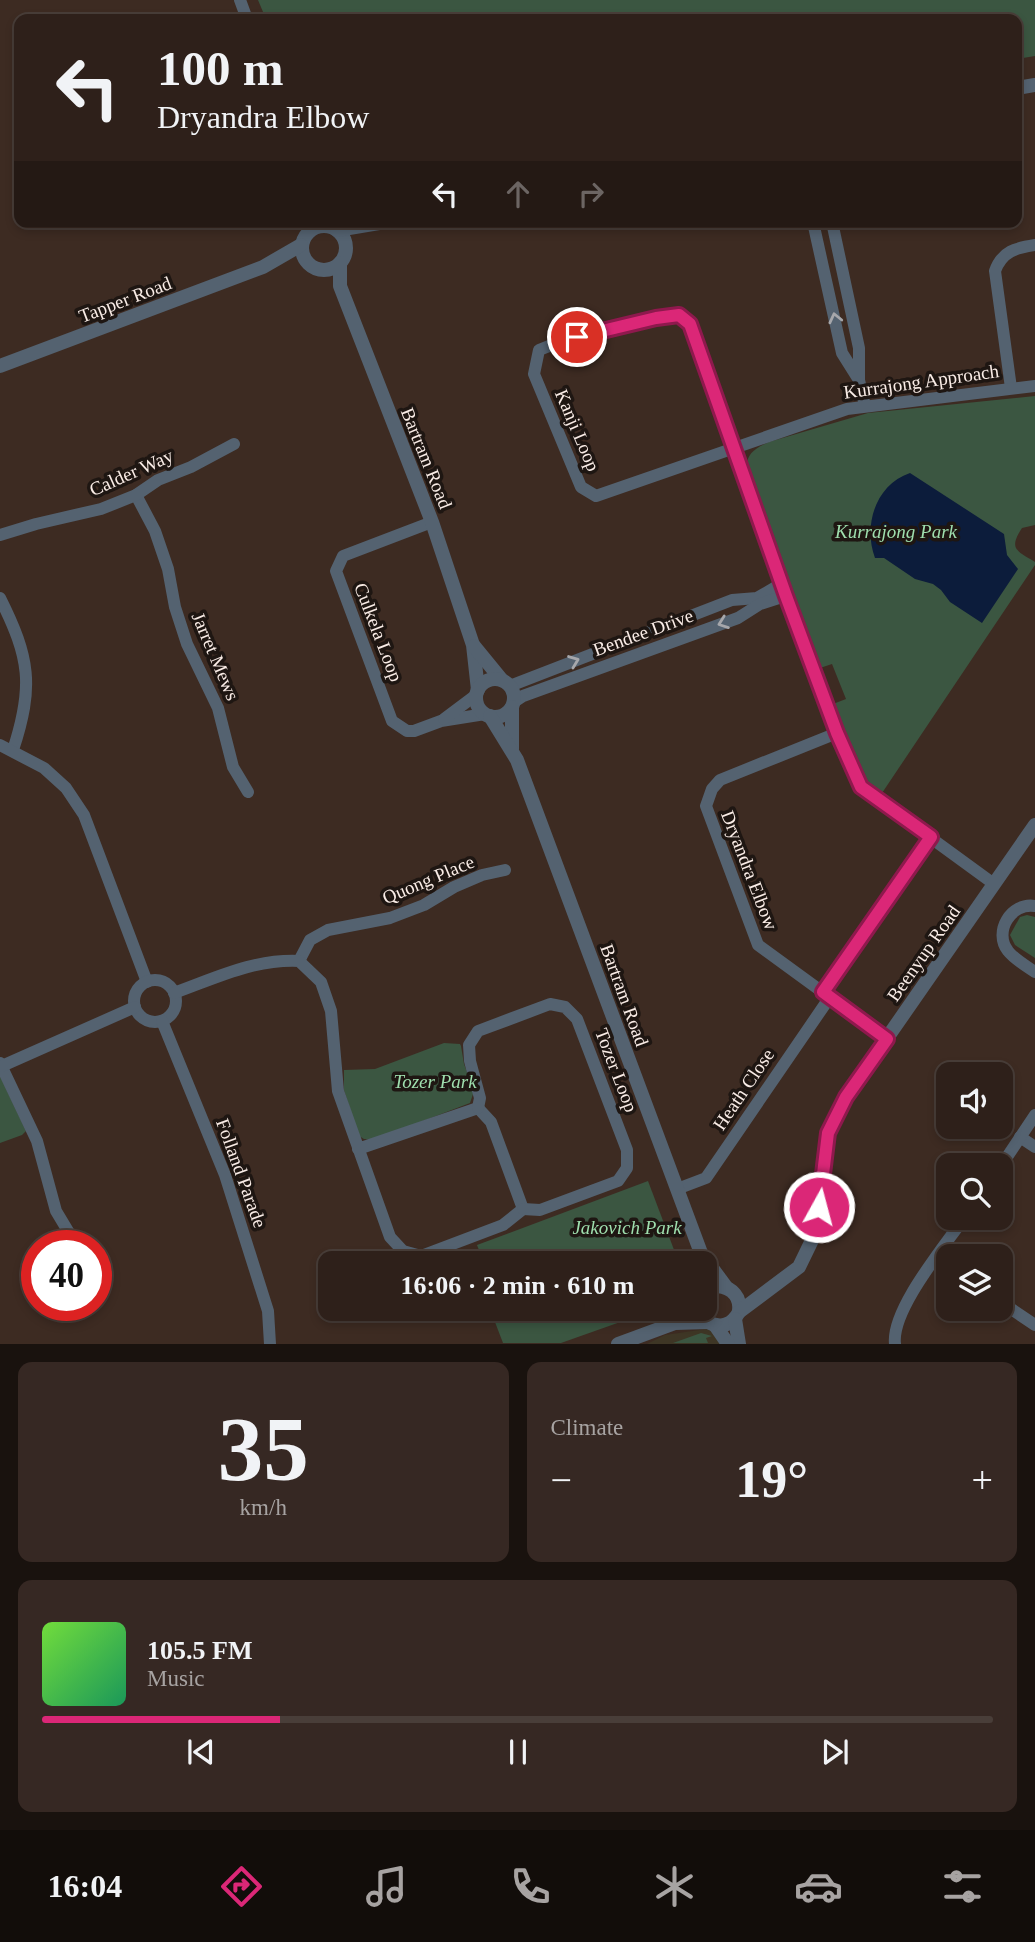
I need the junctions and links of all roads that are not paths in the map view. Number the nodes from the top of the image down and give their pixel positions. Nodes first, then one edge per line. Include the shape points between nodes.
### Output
1 (311, 228) edge
2 (332, 228) edge
3 (360, 228) edge
4 (814, 228) edge
5 (833, 228) edge
6 (341, 235) junction
7 (301, 245) junction
8 (1035, 245) edge
9 (305, 260) junction
10 (340, 263) junction
11 (262, 267) junction
12 (326, 270) junction
13 (340, 286) junction
14 (0, 366) edge
15 (859, 380) junction
16 (1035, 386) edge
17 (1011, 388) junction
18 (865, 406) junction
19 (234, 444) dead end
20 (734, 449) junction
21 (136, 495) junction
22 (432, 522) junction
23 (0, 535) edge
24 (783, 590) junction
25 (0, 598) edge
26 (473, 645) junction
27 (506, 683) junction
28 (477, 692) junction
29 (513, 705) junction
30 (488, 715) junction
31 (440, 721) junction
32 (837, 733) junction
33 (0, 745) edge
34 (13, 750) junction
35 (512, 750) junction
36 (248, 792) dead end
37 (1035, 825) edge
38 (931, 837) junction
39 (505, 870) dead end
40 (994, 884) junction
41 (1035, 906) edge
42 (299, 961) junction
43 (1035, 972) edge
44 (147, 982) junction
45 (174, 993) junction
46 (826, 995) junction
47 (135, 1007) junction
48 (162, 1021) junction
49 (887, 1039) junction
50 (1, 1064) edge
51 (478, 1108) junction
52 (1035, 1115) edge
53 (1020, 1137) junction
54 (1035, 1147) edge
55 (358, 1149) junction
56 (1010, 1153) edge
57 (677, 1189) junction
58 (523, 1209) junction
59 (67, 1230) edge
60 (699, 1251) edge
61 (936, 1259) edge
62 (717, 1275) edge
63 (717, 1287) edge
64 (729, 1289) junction
65 (768, 1289) junction
66 (1013, 1309) edge
67 (737, 1315) junction
68 (678, 1321) edge
69 (695, 1321) edge
70 (710, 1321) edge
71 (712, 1321) edge
72 (675, 1324) junction
73 (1035, 1325) edge
74 (270, 1343) edge
75 (618, 1343) edge
76 (728, 1343) edge
77 (739, 1343) edge
78 (895, 1343) edge

1 - 7 street
2 - 6 street
3 - 6 street
15 -> 4 street via 842,353
5 - 15 street via 859,348
6 - 10 street via 346,249
7 - 9 street
7 - 11 street, Tapper Road
8 - 17 street via 1012,250 995,271
9 - 11 street, Tapper Road
9 - 12 street
10 - 12 street
10 - 13 street, Bartram Road
11 - 14 street, Tapper Road
12 - 13 street, Bartram Road
13 - 22 street, Bartram Road
15 - 18 street
16 - 17 street, Kurrajong Approach
17 - 18 street, Kurrajong Approach
18 - 20 street, Kurrajong Approach
19 - 21 street, Calder Way
20 - 20 street, Kanji Loop via 690,324 679,315 539,350 534,374 581,487 596,496
20 - 24 street
21 - 23 street, Calder Way via 101,509
21 - 36 street, Jarret Mews via 155,531 187,644 218,708 233,767
22 - 26 street, Bartram Road
22 - 31 street, Culkela Loop via 342,556 335,571 392,721 407,731
27 -> 24 street, Bendee Drive via 732,600
24 -> 29 street, Bendee Drive via 738,618 523,696
24 - 32 street
25 - 34 street via 26,662 28,689
26 - 27 street, Bartram Road
26 - 28 street, Bartram Road
27 - 28 street via 490,679
27 - 29 street via 513,691
28 - 30 street via 479,708
28 - 31 street, Culkela Loop
29 - 30 street via 502,716
29 - 35 street, Bartram Road
30 - 31 street, Culkela Loop
30 - 35 street, Bartram Road
32 - 38 street via 861,787
32 - 46 street, Dryandra Elbow via 720,780 705,806 758,945
33 - 34 street
34 - 44 street via 66,788 84,815
35 - 57 street, Bartram Road
37 - 40 street, Beenyup Road
38 - 40 street
38 - 46 street, Heath Close
39 - 42 street, Quong Place via 472,879 390,918 328,930 310,940
40 - 49 street, Beenyup Road
41 - 43 street via 1016,910 1004,923 1001,939 1009,953
42 - 45 street via 260,962
42 - 55 street via 321,982 331,1011 338,1091
44 - 45 street via 165,982
44 - 47 street via 138,990
45 - 48 street via 176,1005
46 - 49 street, Dryandra Elbow
46 - 57 street, Heath Close via 706,1178
47 - 48 street via 143,1018
47 - 50 street
48 - 74 street, Folland Parade via 225,1175 268,1311
49 - 65 street, Beenyup Road via 846,1097 828,1133 816,1232 799,1267
50 - 59 street via 37,1141 56,1211
51 - 55 street
51 - 58 street via 491,1122
51 - 58 street, Tozer Loop via 469,1045 478,1031 550,1004 565,1007 578,1019 627,1150 627,1168 618,1181 540,1210
52 - 53 street
53 - 54 street
53 - 56 street
55 - 58 street via 390,1237 403,1251 421,1256 503,1224
57 - 60 street, Bartram Road
61 - 78 street via 901,1310
62 - 64 street, Bartram Road
63 - 64 street
64 - 65 street
64 - 67 street via 738,1297
65 - 67 street, Beenyup Road
66 - 73 street
67 - 71 street via 722,1326
67 - 77 street
68 - 72 street
69 - 72 street
70 - 76 street
72 - 75 street

